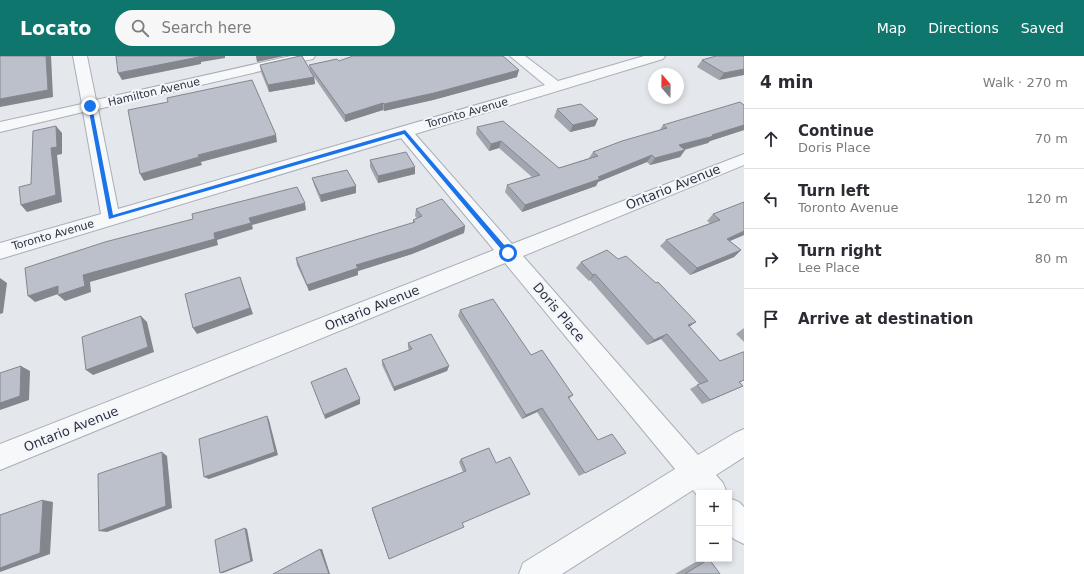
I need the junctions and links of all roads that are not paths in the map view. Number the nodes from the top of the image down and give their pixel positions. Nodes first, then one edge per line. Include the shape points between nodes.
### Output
1 (80, 56) edge
2 (308, 56) edge
3 (517, 56) edge
4 (658, 56) edge
5 (557, 87) junction
6 (90, 106) junction
7 (0, 127) edge
8 (405, 132) junction
9 (744, 159) edge
10 (111, 218) junction
11 (0, 251) edge
12 (508, 253) junction
13 (744, 442) edge
14 (0, 457) edge
15 (704, 483) edge
16 (732, 515) edge
17 (744, 529) edge
18 (534, 574) edge

1 - 6 street
2 - 6 street, Hamilton Avenue
3 - 5 street
4 - 5 street, Toronto Avenue
5 - 8 street, Toronto Avenue
6 - 7 street, Hamilton Avenue
6 - 10 street
8 - 10 street, Toronto Avenue
8 - 12 street, Doris Place
9 - 12 street, Ontario Avenue
10 - 11 street, Toronto Avenue
12 - 14 street, Ontario Avenue
12 - 15 street, Doris Place
13 - 15 street
15 - 18 street
16 - 17 street

